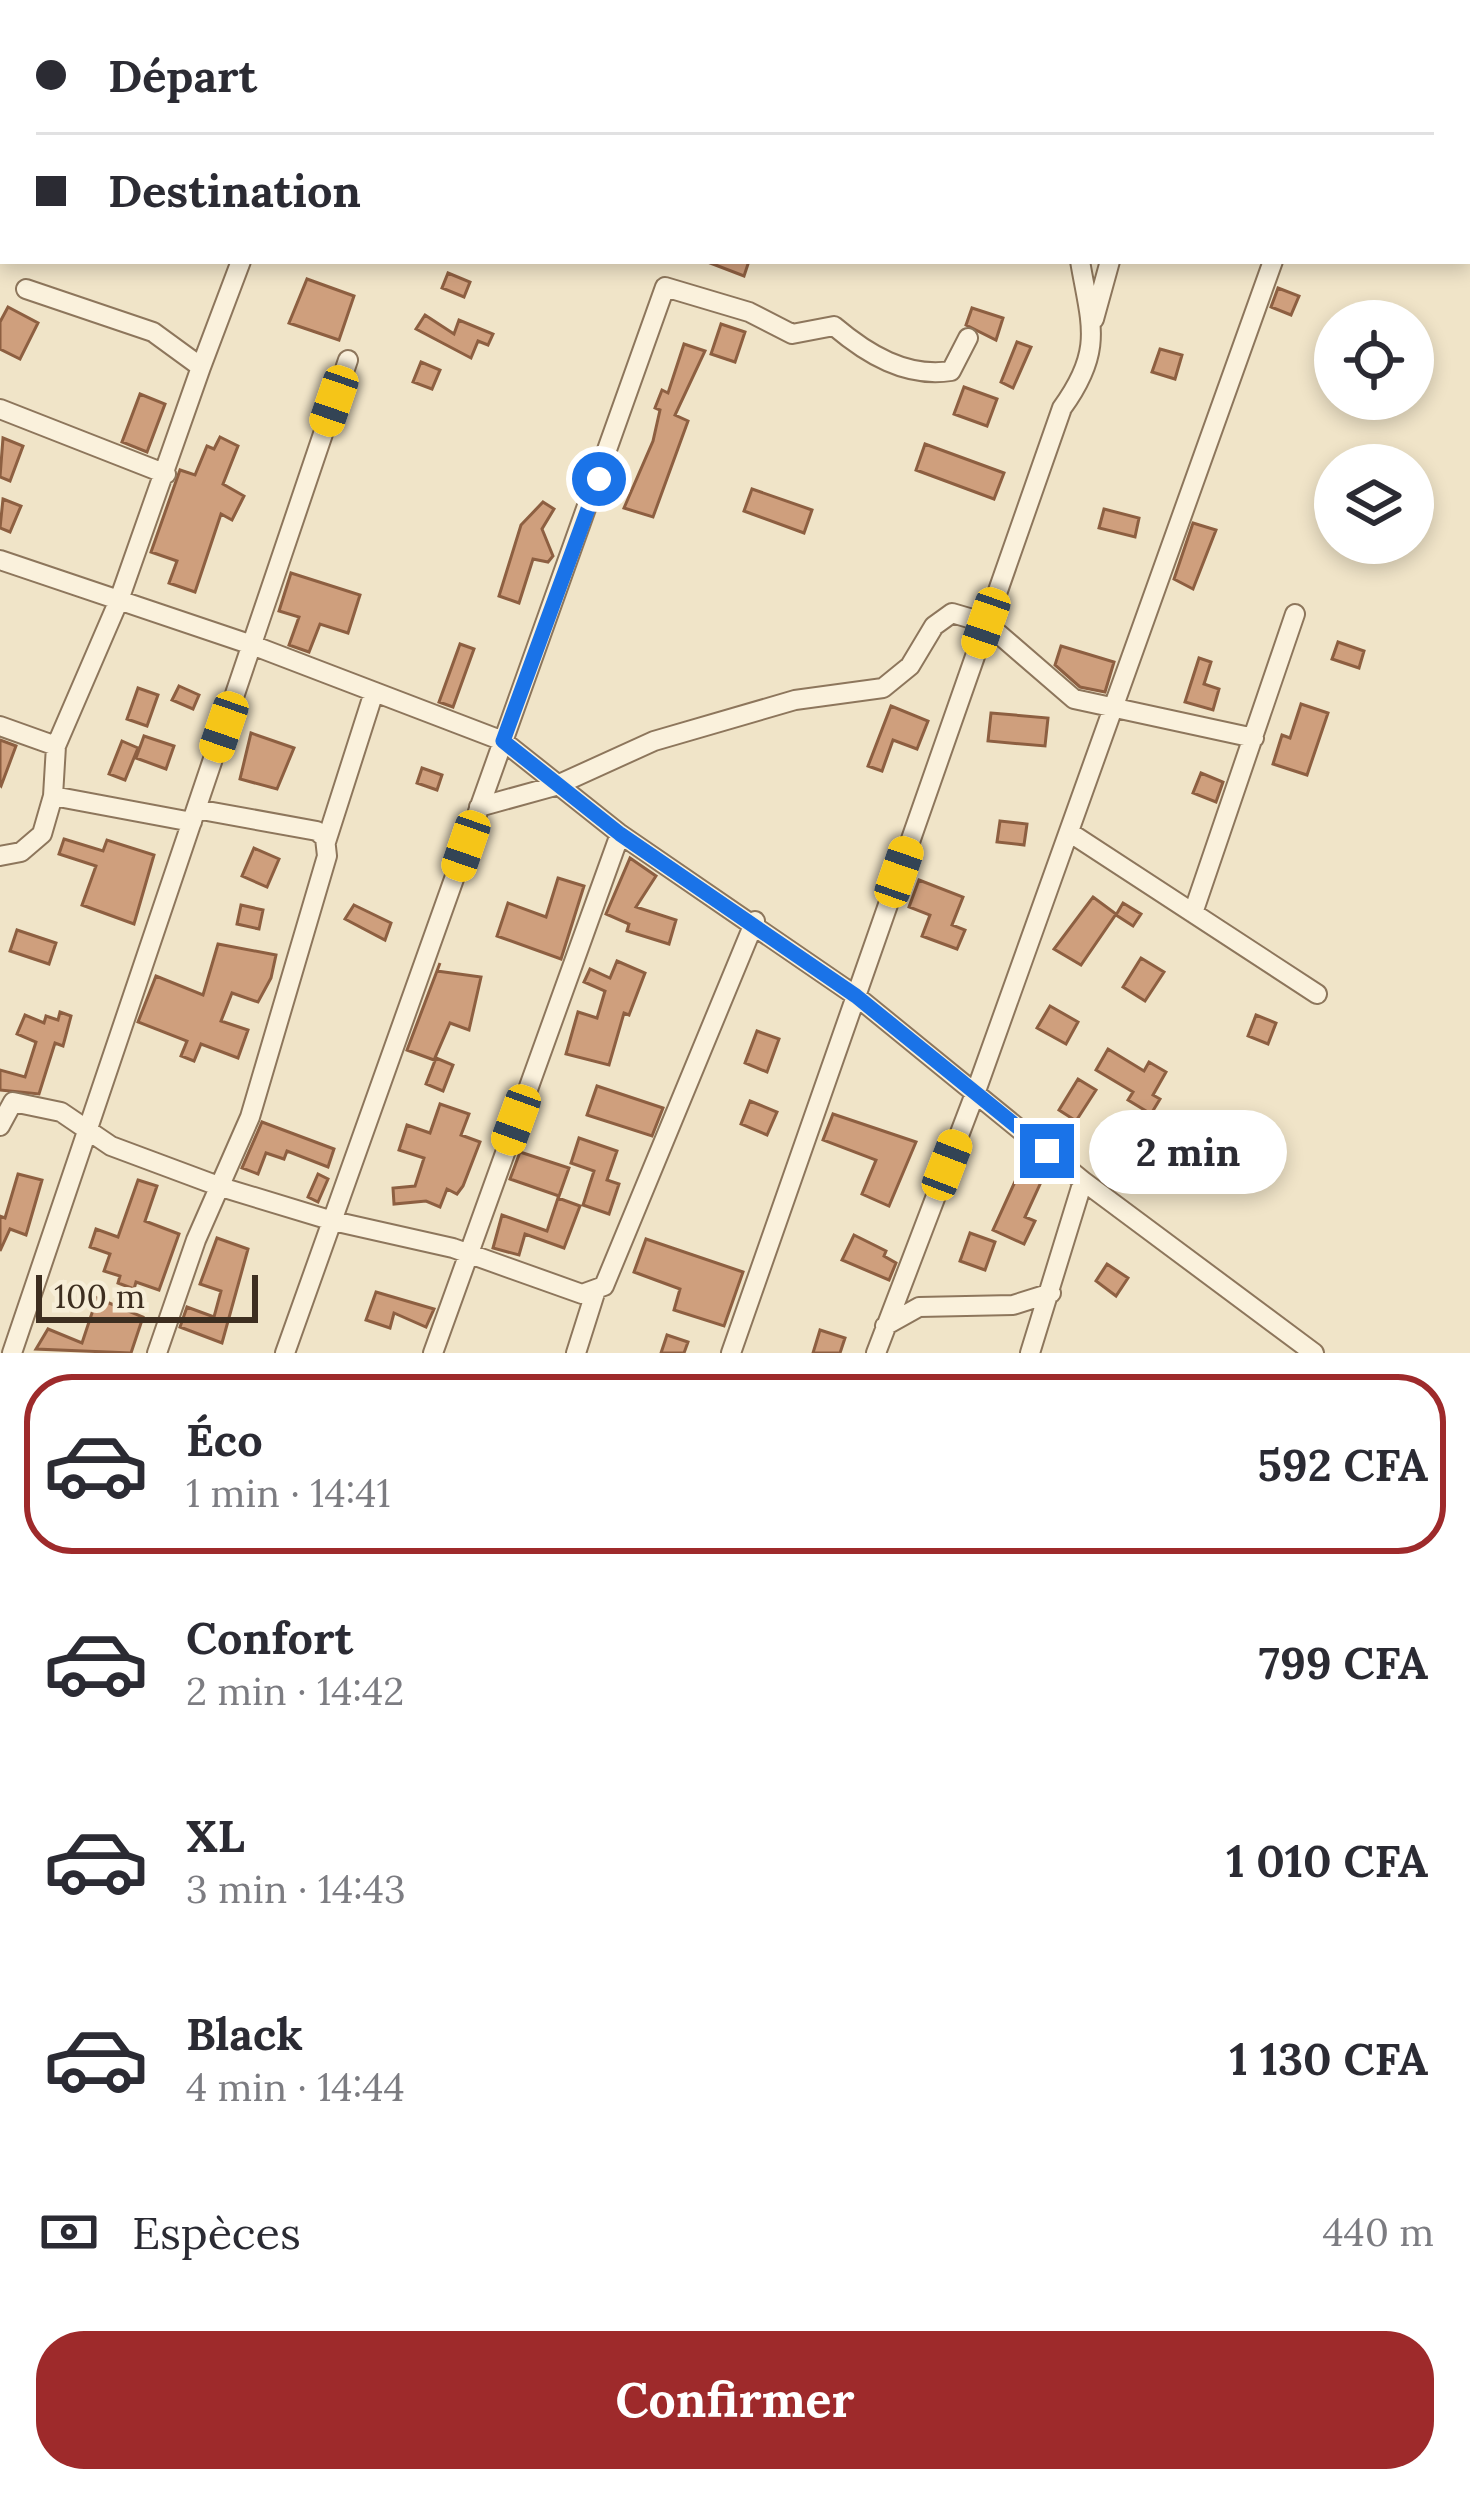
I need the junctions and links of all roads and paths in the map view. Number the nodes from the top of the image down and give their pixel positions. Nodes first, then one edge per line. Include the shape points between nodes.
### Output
1 (240, 264) edge
2 (1081, 264) edge
3 (1109, 264) edge
4 (1272, 264) edge
5 (26, 289) dead end
6 (1094, 319) junction
7 (968, 338) dead end
8 (348, 360) dead end
9 (201, 367) junction
10 (0, 409) edge
11 (166, 474) junction
12 (0, 560) edge
13 (119, 600) junction
14 (1295, 614) dead end
15 (986, 623) junction
16 (252, 645) junction
17 (374, 692) junction
18 (1113, 709) junction
19 (0, 726) edge
20 (1254, 738) junction
21 (503, 741) junction
22 (56, 746) junction
23 (555, 786) junction
24 (53, 796) junction
25 (479, 807) junction
26 (194, 815) junction
27 (1069, 832) junction
28 (620, 834) junction
29 (326, 842) junction
30 (0, 856) edge
31 (1193, 913) junction
32 (755, 921) junction
33 (1317, 994) dead end
34 (856, 996) junction
35 (976, 1091) junction
36 (0, 1126) edge
37 (88, 1129) junction
38 (1083, 1181) junction
39 (221, 1187) junction
40 (333, 1221) junction
41 (468, 1253) junction
42 (596, 1293) junction
43 (1052, 1293) junction
44 (886, 1326) junction
45 (12, 1353) edge
46 (157, 1353) edge
47 (285, 1353) edge
48 (433, 1353) edge
49 (576, 1353) edge
50 (731, 1353) edge
51 (876, 1353) edge
52 (1030, 1353) edge
53 (1314, 1353) edge

1 - 9 street
2 - 6 street
3 - 6 street
4 - 18 street
5 - 9 street via 153,332
6 - 15 street via 1083,377 1062,408
7 - 21 street via 951,370 902,368 834,326 792,334 665,286
8 - 16 street
9 - 11 street
10 - 11 street
11 - 13 street
12 - 13 street
13 - 16 street
13 - 22 street
14 - 20 street
15 - 18 street via 1062,692
15 - 23 street via 944,615 910,666 883,688 795,700 616,755
15 - 34 street
16 - 17 street
16 - 26 street
17 - 21 street
17 - 29 street
18 - 20 street
18 - 27 street
19 - 22 street
20 - 31 street
21 - 23 street
21 - 25 street
22 - 24 street
23 - 25 street
23 - 28 street
24 - 26 street
24 - 30 street via 42,834 21,853
25 - 40 street
26 - 29 street via 316,831
26 - 37 street
27 - 31 street
27 - 35 street
28 - 32 street
28 - 41 street
29 - 39 street via 250,1117
31 - 33 street
32 - 34 street
32 - 42 street
34 - 35 street
34 - 50 street
35 - 38 street
35 - 44 street
36 - 37 street via 13,1102 61,1112
37 - 39 street via 111,1146
37 - 45 street
38 - 43 street
38 - 53 street
39 - 40 street
39 - 46 street
40 - 41 street
40 - 47 street
41 - 42 street
41 - 48 street
42 - 49 street
43 - 44 street via 1013,1305 919,1307
43 - 52 street
44 - 51 street

